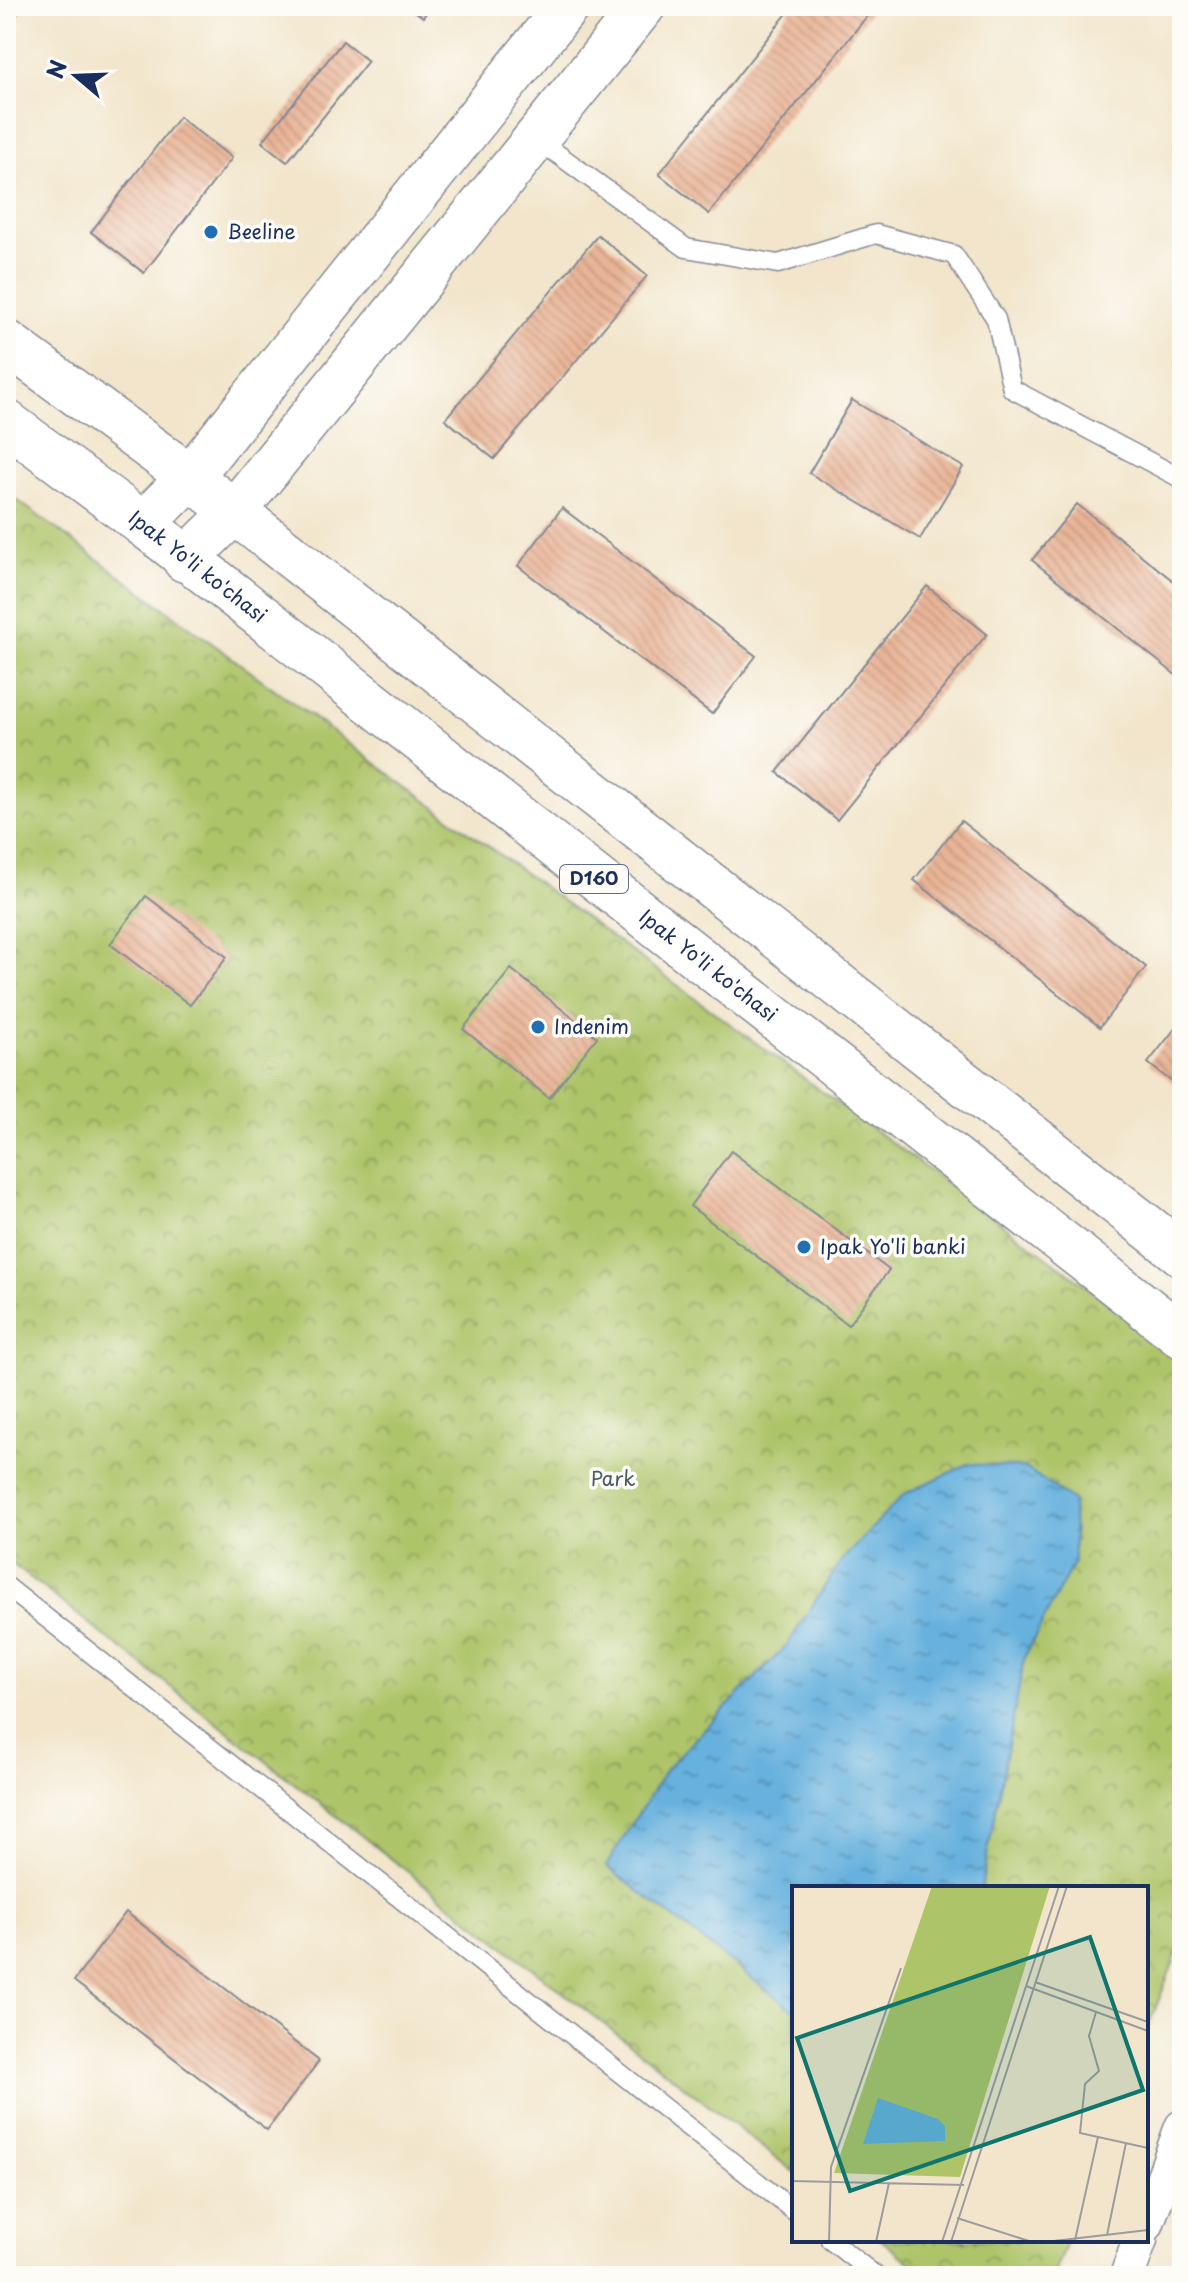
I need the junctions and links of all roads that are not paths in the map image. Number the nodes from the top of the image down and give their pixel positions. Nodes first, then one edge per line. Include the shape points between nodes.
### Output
1 (567, 6) edge
2 (643, 6) edge
3 (537, 139) junction
4 (6, 342) edge
5 (6, 422) edge
6 (190, 477) junction
7 (1182, 479) edge
8 (234, 512) junction
9 (143, 524) junction
10 (185, 560) junction
11 (1182, 1254) edge
12 (1182, 1336) edge
13 (6, 1586) edge
14 (1182, 2127) edge
15 (792, 2209) edge
16 (1148, 2220) edge
17 (833, 2242) edge
18 (1139, 2242) edge
19 (876, 2276) edge
20 (1127, 2276) edge

1 - 6 main road
2 - 3 main road
3 - 7 lane via 686,248 778,264 876,234 954,255 996,319 1012,389
3 - 8 main road
4 - 6 main road
5 - 9 main road, Ipak Yo'li ko'chasi / D160
6 - 8 main road
6 - 9 main road
8 - 10 main road
8 - 11 main road
9 - 10 main road, Ipak Yo'li ko'chasi / D160
10 - 12 main road, Ipak Yo'li ko'chasi / D160
13 - 15 lane
14 - 16 street
17 - 19 lane
18 - 20 street

